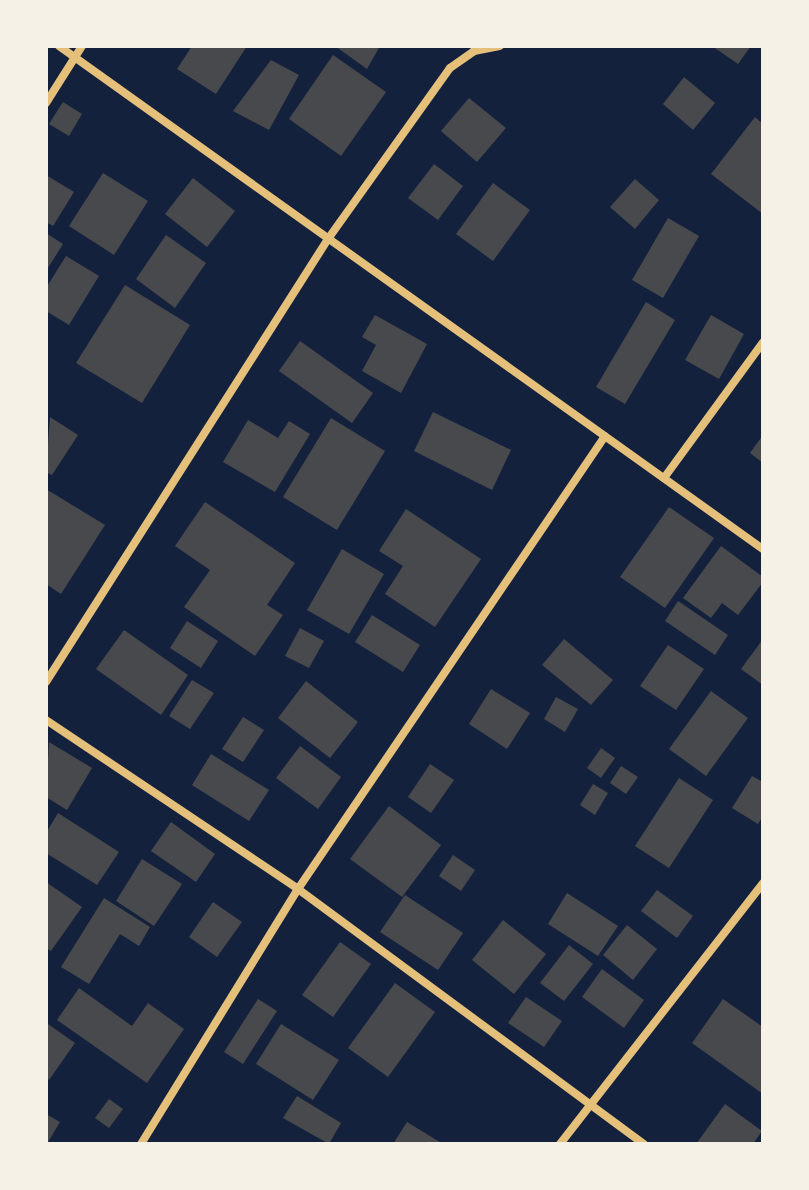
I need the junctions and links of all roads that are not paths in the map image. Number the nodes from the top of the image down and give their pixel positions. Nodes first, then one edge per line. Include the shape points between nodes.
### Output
1 (59, 46) edge
2 (82, 46) edge
3 (500, 46) edge
4 (75, 57) junction
5 (46, 103) edge
6 (328, 239) junction
7 (763, 342) edge
8 (605, 436) junction
9 (664, 478) junction
10 (763, 549) edge
11 (46, 682) edge
12 (46, 720) edge
13 (763, 883) edge
14 (298, 889) junction
15 (591, 1107) junction
16 (141, 1144) edge
17 (560, 1144) edge
18 (644, 1144) edge

1 - 4 street
2 - 4 street
3 - 6 street via 474,51 450,68
4 - 5 street
4 - 6 street
6 - 8 street
6 - 11 street
7 - 9 street
8 - 9 street
8 - 14 street
9 - 10 street
12 - 14 street
13 - 15 street
14 - 15 street
14 - 16 street
15 - 17 street
15 - 18 street

